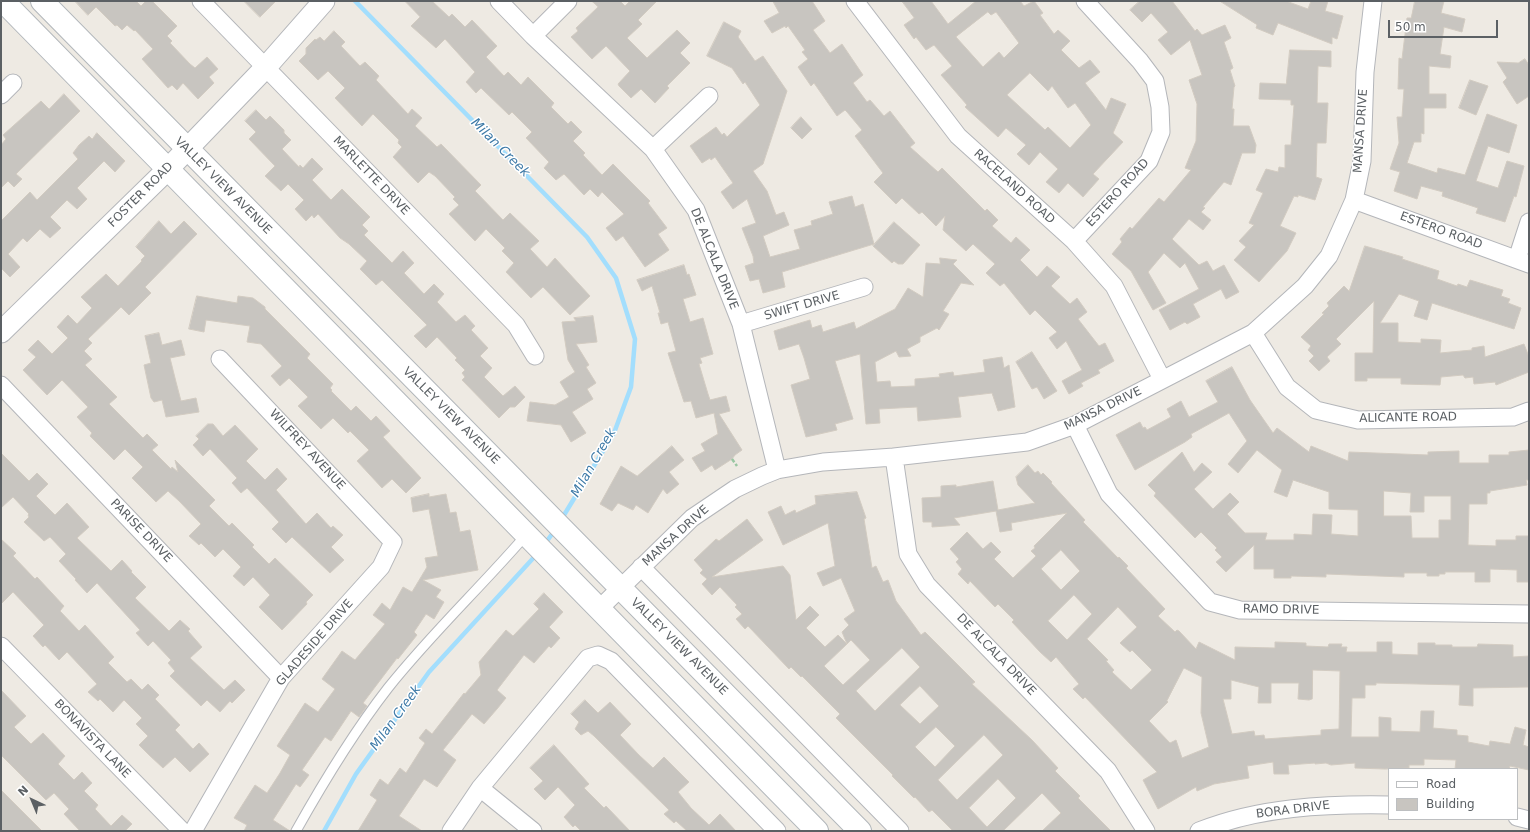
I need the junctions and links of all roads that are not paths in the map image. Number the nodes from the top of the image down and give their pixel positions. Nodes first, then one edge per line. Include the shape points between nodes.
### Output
1 (3, 1) edge
2 (42, 1) edge
3 (201, 1) edge
4 (324, 1) edge
5 (499, 1) edge
6 (568, 1) edge
7 (855, 1) edge
8 (1085, 1) edge
9 (1373, 1) edge
10 (533, 36) junction
11 (266, 67) junction
12 (13, 83) dead end
13 (1, 95) edge
14 (709, 96) dead end
15 (187, 149) junction
16 (653, 149) junction
17 (168, 169) junction
18 (1354, 200) junction
19 (1529, 222) edge
20 (1074, 241) junction
21 (1523, 261) edge
22 (864, 287) dead end
23 (741, 324) junction
24 (1, 332) edge
25 (1253, 333) junction
26 (535, 356) dead end
27 (220, 359) dead end
28 (1162, 379) junction
29 (1, 385) edge
30 (1529, 411) edge
31 (1075, 425) junction
32 (894, 457) junction
33 (777, 470) junction
34 (394, 542) joint
35 (537, 544) junction
36 (641, 567) junction
37 (620, 588) junction
38 (599, 608) junction
39 (1529, 614) edge
40 (1, 646) edge
41 (281, 678) junction
42 (480, 788) junction
43 (1388, 805) edge
44 (1518, 817) edge
45 (1529, 820) edge
46 (182, 831) edge
47 (193, 831) edge
48 (296, 831) edge
49 (451, 831) edge
50 (533, 831) edge
51 (777, 831) edge
52 (817, 831) edge
53 (860, 831) edge
54 (900, 831) edge
55 (1146, 831) edge
56 (1199, 831) edge

1 - 17 main road
2 - 15 main road, VALLEY VIEW AVENUE
3 - 11 street, MARLETTE DRIVE
4 - 11 street, FOSTER ROAD
5 - 10 street, DE ALCALA DRIVE
6 - 10 street
7 - 20 street, RACELAND ROAD via 958,136
8 - 20 street, ESTERO ROAD via 1156,81 1161,132 1149,161
9 - 18 street, MANSA DRIVE via 1365,72 1362,161
10 - 16 street, DE ALCALA DRIVE
11 - 15 street, FOSTER ROAD
11 - 26 street, MARLETTE DRIVE via 516,325
12 - 13 street
14 - 16 street
15 - 17 street, FOSTER ROAD
15 - 37 main road, VALLEY VIEW AVENUE
16 - 23 street, DE ALCALA DRIVE via 696,210
17 - 24 street, FOSTER ROAD
17 - 35 main road
18 - 21 street, ESTERO ROAD
18 - 25 street, MANSA DRIVE via 1329,256 1305,286
19 - 21 street
20 - 28 street, RACELAND ROAD via 1114,286
22 - 23 street, SWIFT DRIVE
23 - 33 street, DE ALCALA DRIVE
25 - 28 street, MANSA DRIVE
25 - 30 street, ALICANTE ROAD via 1288,387 1316,410 1358,420 1513,416
27 - 34 street, WILFREY AVENUE
28 - 31 street, MANSA DRIVE
29 - 41 street, PARISE DRIVE
31 - 32 street, MANSA DRIVE via 1027,442
31 - 39 street, RAMO DRIVE via 1109,494 1210,602 1240,610
32 - 33 street, MANSA DRIVE via 822,462
32 - 55 street, DE ALCALA DRIVE via 908,554 927,585 1108,771
33 - 36 street, MANSA DRIVE via 735,489 692,518
34 - 41 street, GLADESIDE DRIVE via 381,567
35 - 38 main road
35 - 48 lane via 511,554 443,624 388,689 329,772
36 - 37 street, MANSA DRIVE
36 - 54 street
37 - 38 street, MANSA DRIVE
37 - 53 main road, VALLEY VIEW AVENUE
38 - 52 main road
40 - 46 street, BONAVISTA LANE
41 - 47 street, GLADESIDE DRIVE
42 - 49 street
42 - 50 street
42 - 51 street via 588,658 598,655 611,661
43 - 56 street, BORA DRIVE via 1342,804 1264,812 1219,823
44 - 45 street

